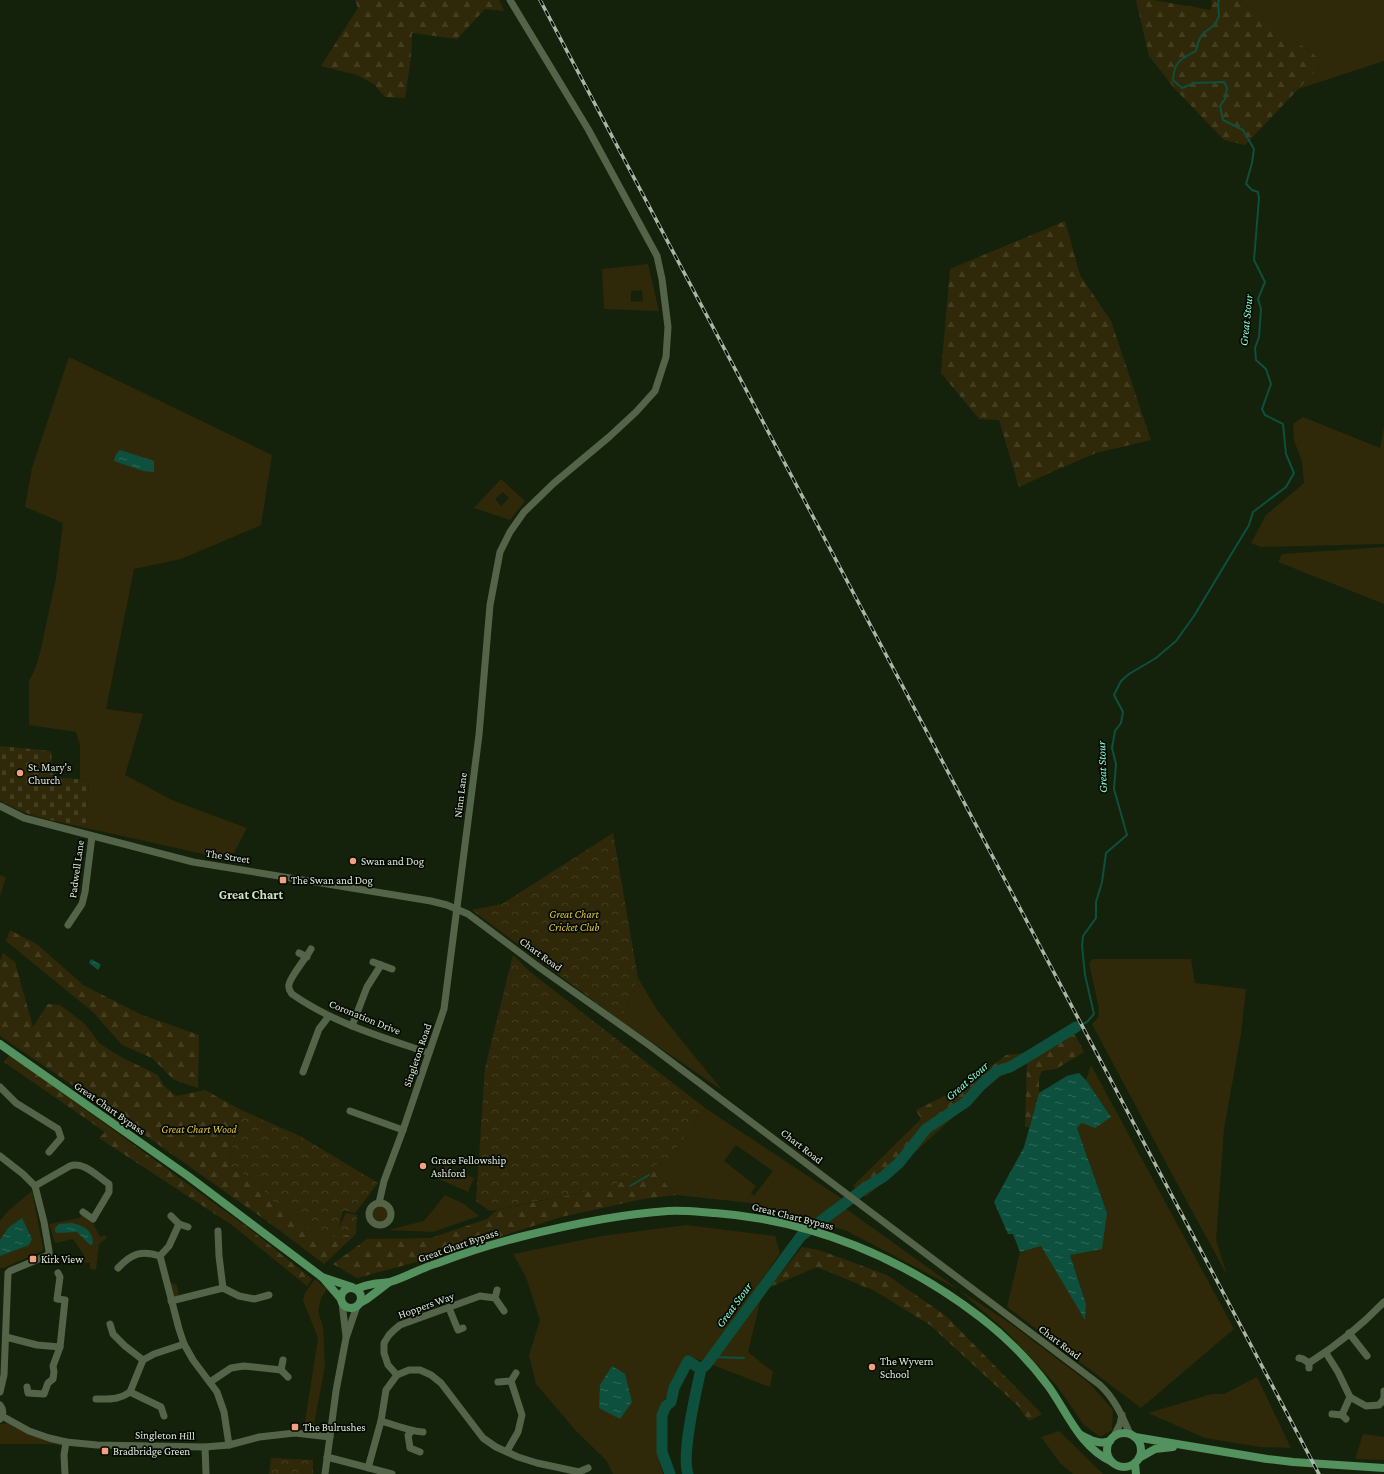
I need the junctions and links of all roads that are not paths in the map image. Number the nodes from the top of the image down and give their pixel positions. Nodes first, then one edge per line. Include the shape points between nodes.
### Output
1 (510, 0) edge
2 (0, 806) edge
3 (92, 836) junction
4 (456, 909) junction
5 (68, 925) dead end
6 (312, 949) dead end
7 (299, 952) dead end
8 (307, 957) junction
9 (373, 962) dead end
10 (381, 965) junction
11 (392, 969) dead end
12 (329, 1016) junction
13 (352, 1026) junction
14 (0, 1044) edge
15 (429, 1053) junction
16 (303, 1072) dead end
17 (0, 1086) edge
18 (350, 1111) dead end
19 (403, 1130) junction
20 (49, 1152) dead end
21 (0, 1156) edge
22 (34, 1186) junction
23 (379, 1203) dead end
24 (83, 1212) dead end
25 (171, 1216) dead end
26 (179, 1224) junction
27 (188, 1227) dead end
28 (218, 1231) dead end
29 (160, 1256) junction
30 (118, 1268) dead end
31 (58, 1273) dead end
32 (322, 1277) junction
33 (388, 1282) junction
34 (223, 1288) junction
35 (354, 1288) junction
36 (497, 1290) dead end
37 (269, 1295) dead end
38 (495, 1298) junction
39 (172, 1301) junction
40 (342, 1301) junction
41 (1384, 1302) edge
42 (359, 1304) junction
43 (449, 1308) junction
44 (504, 1311) dead end
45 (110, 1324) dead end
46 (463, 1328) dead end
47 (1349, 1333) junction
48 (6, 1337) junction
49 (346, 1338) junction
50 (184, 1344) junction
51 (60, 1347) junction
52 (1326, 1353) junction
53 (1367, 1356) dead end
54 (1299, 1358) dead end
55 (143, 1360) junction
56 (283, 1360) dead end
57 (281, 1370) junction
58 (516, 1374) dead end
59 (397, 1375) junction
60 (288, 1377) dead end
61 (511, 1381) junction
62 (210, 1382) junction
63 (498, 1382) dead end
64 (27, 1386) dead end
65 (1384, 1391) edge
66 (0, 1392) edge
67 (130, 1392) junction
68 (1350, 1397) junction
69 (96, 1399) dead end
70 (1384, 1401) edge
71 (0, 1405) edge
72 (1332, 1414) dead end
73 (1122, 1415) junction
74 (164, 1416) dead end
75 (1, 1418) edge
76 (381, 1421) junction
77 (412, 1431) junction
78 (423, 1432) dead end
79 (1079, 1434) junction
80 (1133, 1436) junction
81 (330, 1438) junction
82 (1112, 1439) junction
83 (66, 1442) junction
84 (229, 1445) junction
85 (1184, 1446) junction
86 (205, 1447) junction
87 (506, 1451) junction
88 (420, 1452) dead end
89 (327, 1457) junction
90 (1137, 1460) junction
91 (1112, 1462) junction
92 (1121, 1466) junction
93 (368, 1468) junction
94 (588, 1468) dead end
95 (1384, 1468) edge
96 (65, 1474) edge
97 (206, 1474) edge
98 (325, 1474) edge
99 (392, 1474) edge
100 (1127, 1474) edge
101 (1136, 1474) edge

1 - 4 street, Ninn Lane via 588,129 657,256 668,327 666,357 655,391 609,437 524,512 500,552 490,605 479,735
2 - 3 street, The Street via 24,818
3 - 4 street, The Street via 194,862 431,901
3 - 5 street, Padwell Lane via 82,904
4 - 15 street, Singleton Road via 444,1009
4 - 73 street, Chart Road via 468,914 649,1045 1100,1385
6 - 8 street, Coronation Drive
7 - 8 street
8 - 12 street, Coronation Drive via 290,980 289,989 295,996
9 - 10 street
10 - 11 street
10 - 13 street via 367,987
12 - 13 street, Coronation Drive
12 - 16 street via 319,1029 302,1062
13 - 15 street, Coronation Drive
14 - 32 main road, Great Chart Bypass via 188,1176
15 - 19 street, Singleton Road
17 - 20 street via 16,1103 58,1129 61,1138
18 - 19 street
19 - 23 street, Singleton Road via 382,1186
21 - 22 street via 24,1174
22 - 24 street via 70,1166 83,1166 109,1184 110,1192 93,1219
22 - 48 street via 44,1222 49,1254 8,1273
25 - 26 street
26 - 27 street
26 - 29 street via 169,1246
28 - 34 street
29 - 30 street via 148,1252 140,1253 124,1261
29 - 39 street
31 - 51 street via 60,1277 57,1299 65,1300
32 - 35 main road, Great Chart Bypass
32 - 40 main road, Great Chart Bypass
33 - 35 main road, Great Chart Bypass
33 - 42 main road, Great Chart Bypass
33 - 79 main road, Great Chart Bypass via 518,1237 597,1219 632,1214 670,1211 745,1215 798,1226 823,1233 885,1258 918,1275 983,1319 1011,1344 1036,1372
34 - 37 street via 239,1296 254,1299
34 - 39 street
35 - 40 main road via 344,1290
35 - 42 main road via 359,1290 361,1296
36 - 38 street
38 - 43 street, Hoppers Way via 480,1296
38 - 44 street
39 - 50 street
40 - 42 main road via 348,1307
40 - 49 street
41 - 47 street via 1375,1313
42 - 49 street
43 - 46 street via 458,1330
43 - 59 street, Hoppers Way via 400,1325 389,1335 384,1343 384,1353 388,1365
45 - 55 street via 110,1336
47 - 52 street
47 - 53 street
48 - 51 street via 37,1345
48 - 66 street via 4,1375
49 - 81 street
50 - 55 street
50 - 62 street
51 - 64 street via 53,1366 53,1379 48,1383 44,1394 28,1393
52 - 54 street via 1309,1366
52 - 68 street
55 - 67 street
56 - 57 street
57 - 60 street
57 - 62 street via 237,1366
58 - 61 street
59 - 76 street via 386,1390
59 - 87 street via 409,1370 420,1370 431,1375 446,1388 483,1438
61 - 63 street
61 - 87 street via 522,1415 518,1432
62 - 84 street via 221,1402
65 - 70 street
67 - 69 street via 116,1399
67 - 74 street via 161,1407
68 - 70 street via 1366,1406
68 - 72 street via 1344,1417
71 - 75 street, Singleton Hill via 3,1410
73 - 80 street, Chart Road
73 - 82 street via 1119,1429
75 - 83 street, Singleton Hill via 29,1431
76 - 77 street
76 - 93 street
77 - 78 street
77 - 88 street via 408,1435 410,1448
79 - 82 main road via 1098,1442 1106,1443
79 - 91 main road, Great Chart Bypass via 1094,1451
80 - 82 main road via 1120,1434
80 - 85 main road
80 - 90 main road via 1141,1447
81 - 84 street, Singleton Hill via 281,1434
81 - 89 street
82 - 91 main road via 1107,1451
83 - 86 street, Singleton Hill
83 - 96 street
84 - 86 street, Singleton Hill
85 - 90 main road via 1155,1449
85 - 95 main road via 1293,1462
86 - 97 street
87 - 94 street via 536,1463 579,1472
89 - 93 street
89 - 98 street
90 - 92 main road via 1128,1466
90 - 101 main road
91 - 92 main road
92 - 100 main road
93 - 99 street

